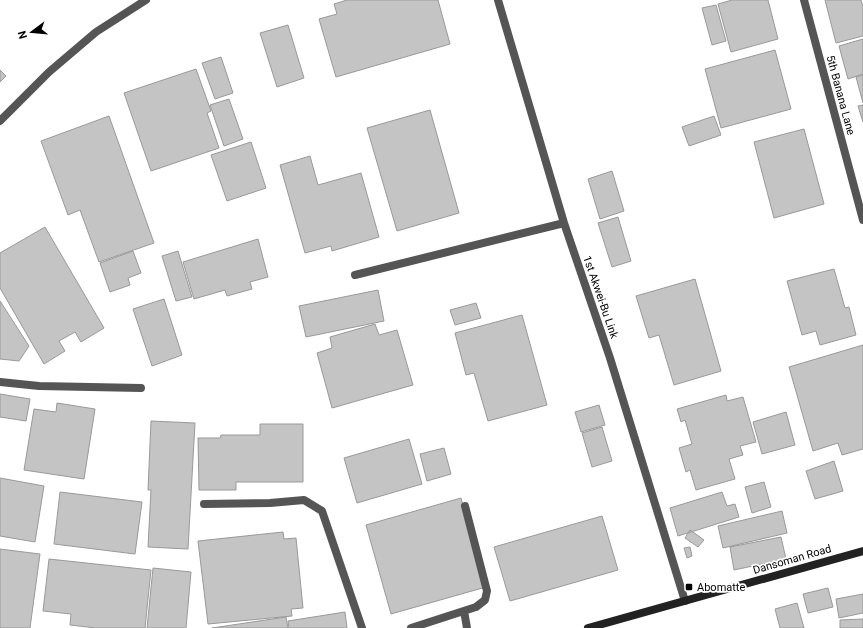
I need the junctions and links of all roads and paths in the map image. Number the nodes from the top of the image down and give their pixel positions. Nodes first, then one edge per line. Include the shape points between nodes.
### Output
1 (146, 0) edge
2 (498, 0) edge
3 (804, 0) edge
4 (0, 121) edge
5 (863, 220) edge
6 (564, 223) junction
7 (355, 275) dead end
8 (0, 382) edge
9 (141, 388) dead end
10 (204, 504) dead end
11 (465, 506) dead end
12 (863, 551) edge
13 (685, 601) junction
14 (464, 611) junction
15 (362, 628) edge
16 (411, 628) edge
17 (467, 628) edge
18 (588, 628) edge

1 - 4 street via 96,32 49,72
2 - 6 street, 1st Akwei-Bu Link
3 - 5 street, 5th Banana Lane
6 - 7 street
6 - 13 street, 1st Akwei-Bu Link via 610,358
8 - 9 street via 39,386
10 - 15 street via 304,500 322,511
11 - 14 street via 487,591 485,600 476,607
12 - 13 main road, Dansoman Road
13 - 18 main road, Dansoman Road
14 - 16 street
14 - 17 street

